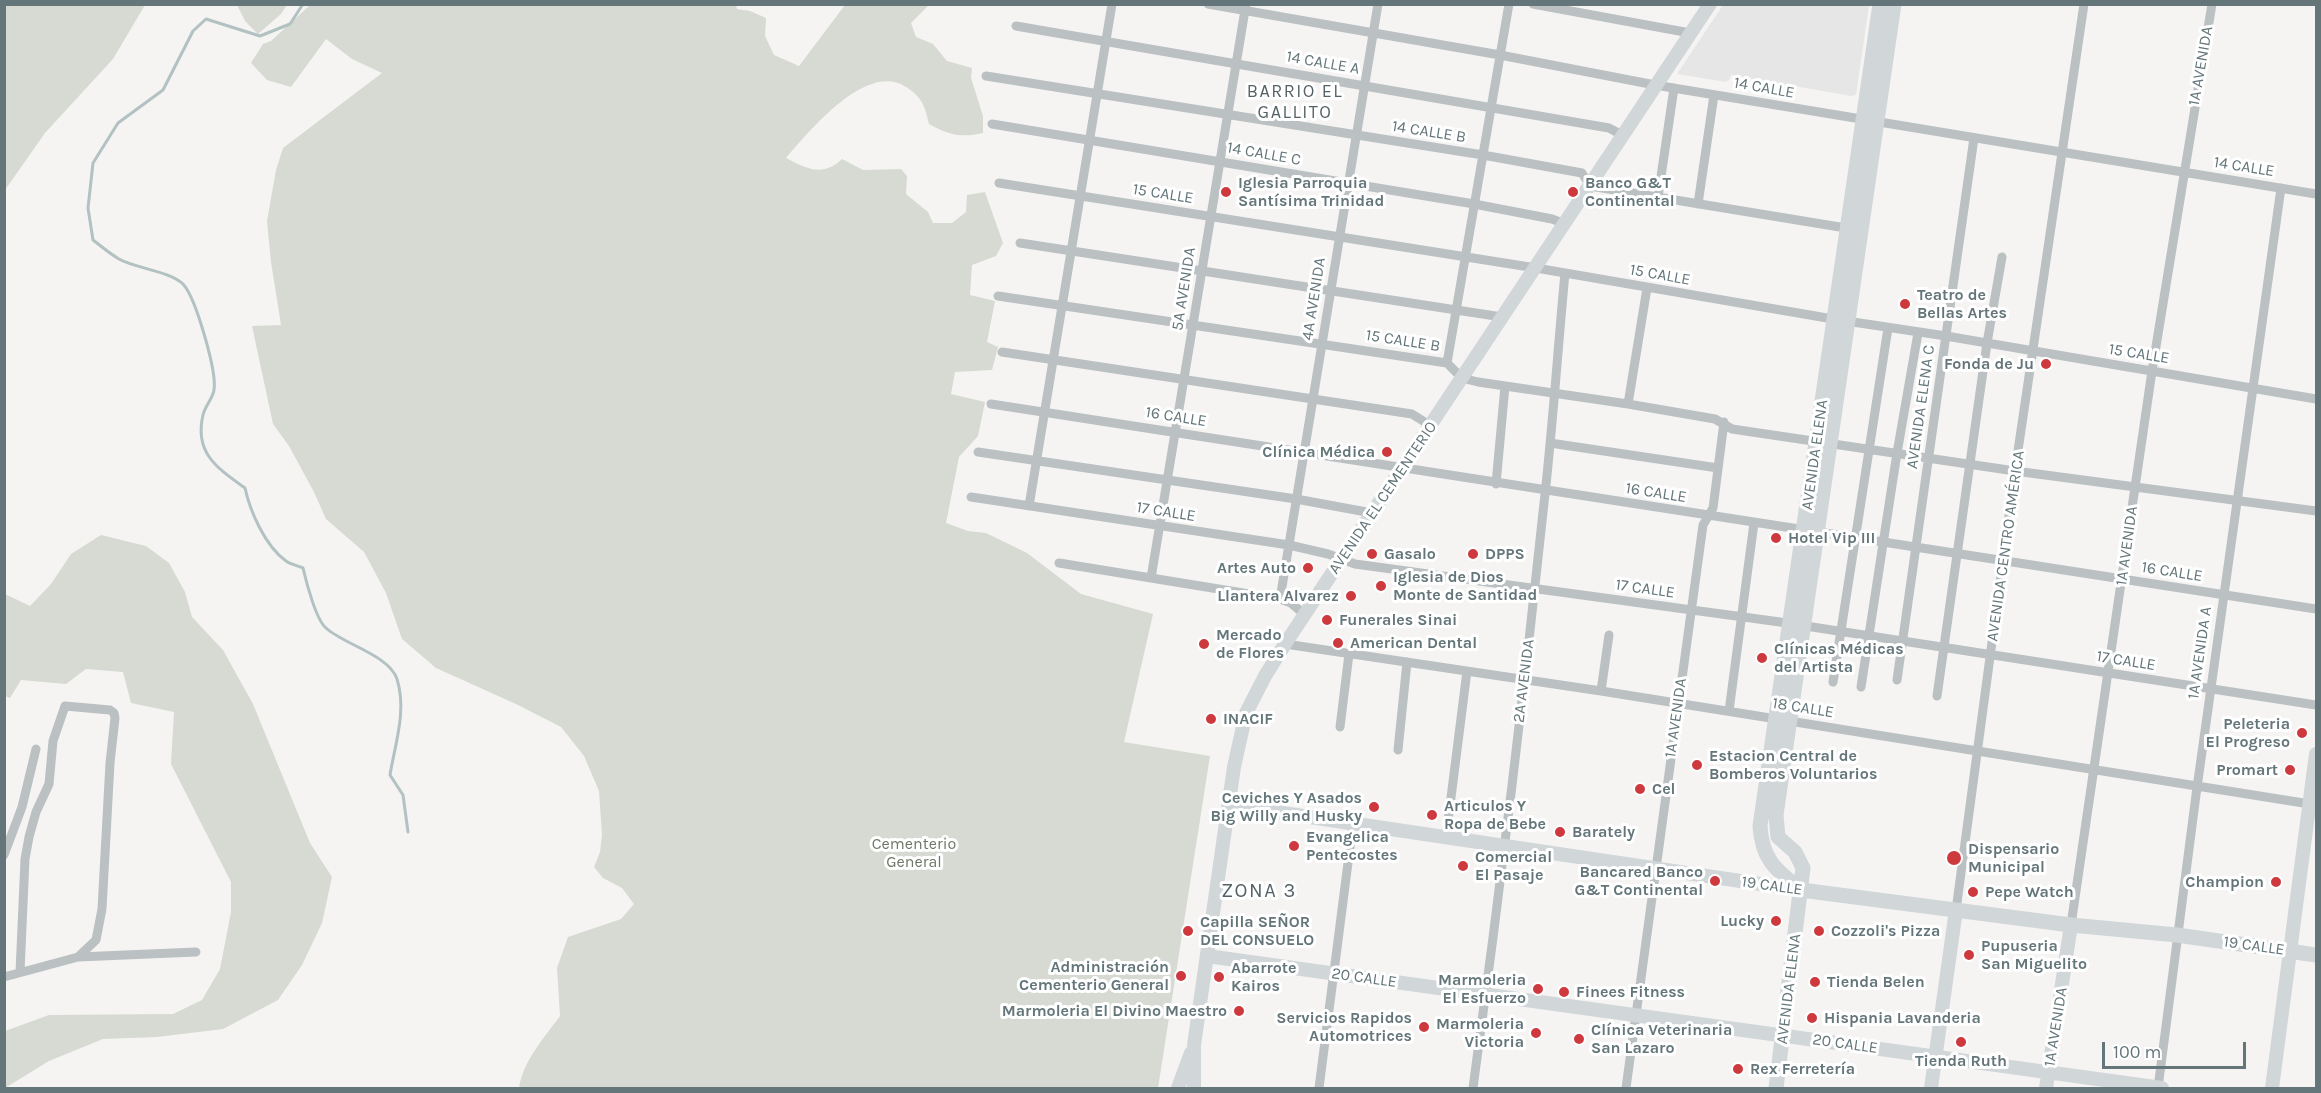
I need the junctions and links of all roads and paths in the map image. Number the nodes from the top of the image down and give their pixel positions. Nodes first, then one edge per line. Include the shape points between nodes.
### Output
1 (1112, 4) edge
2 (1208, 4) edge
3 (1378, 4) edge
4 (1509, 4) edge
5 (1533, 4) edge
6 (1710, 4) edge
7 (1880, 4) edge
8 (1894, 4) edge
9 (2084, 4) edge
10 (2212, 4) edge
11 (1245, 8) edge
12 (1016, 26) dead end
13 (1373, 33) junction
14 (1690, 33) junction
15 (1107, 41) junction
16 (1500, 55) junction
17 (1236, 63) junction
18 (986, 76) dead end
19 (1655, 85) junction
20 (1364, 86) junction
21 (1674, 88) junction
22 (1098, 93) junction
23 (1714, 95) junction
24 (1491, 107) junction
25 (1228, 114) junction
26 (1870, 121) junction
27 (992, 124) dead end
28 (1356, 135) junction
29 (1622, 135) junction
30 (1974, 138) junction
31 (1090, 140) junction
32 (2063, 152) junction
33 (1483, 155) junction
34 (1220, 162) junction
35 (2183, 172) junction
36 (999, 183) dead end
37 (1348, 183) junction
38 (1590, 186) junction
39 (2281, 188) junction
40 (2316, 194) edge
41 (1081, 196) junction
42 (1658, 197) junction
43 (1474, 204) junction
44 (1698, 204) junction
45 (1211, 216) junction
46 (1564, 224) junction
47 (1853, 229) junction
48 (1340, 237) junction
49 (1020, 243) dead end
50 (1072, 250) junction
51 (1465, 257) junction
52 (2002, 257) dead end
53 (1536, 268) junction
54 (1202, 270) junction
55 (1565, 273) junction
56 (1647, 288) junction
57 (1331, 290) junction
58 (998, 296) dead end
59 (1063, 305) junction
60 (1456, 309) junction
61 (1502, 317) junction
62 (1840, 321) junction
63 (1193, 325) junction
64 (1888, 328) junction
65 (1918, 333) junction
66 (1946, 336) junction
67 (1987, 343) junction
68 (1322, 344) junction
69 (1002, 352) dead end
70 (2033, 352) junction
71 (1053, 360) junction
72 (1447, 363) junction
73 (2152, 371) junction
74 (1462, 378) junction
75 (1184, 380) junction
76 (1504, 386) junction
77 (2253, 388) junction
78 (1553, 393) junction
79 (1313, 399) junction
80 (2316, 399) edge
81 (991, 404) dead end
82 (1628, 404) junction
83 (1045, 412) junction
84 (1724, 422) junction
85 (1431, 426) junction
86 (1175, 433) junction
87 (1824, 442) junction
88 (1550, 443) junction
89 (1868, 449) junction
90 (978, 452) dead end
91 (1304, 452) junction
92 (1897, 453) junction
93 (1929, 458) junction
94 (1037, 460) junction
95 (1971, 464) junction
96 (1718, 468) junction
97 (1402, 469) junction
98 (2016, 471) junction
99 (1167, 480) junction
100 (1496, 484) junction
101 (2135, 487) junction
102 (1546, 491) junction
103 (971, 497) dead end
104 (1296, 499) junction
105 (2237, 500) junction
106 (1029, 506) junction
107 (2316, 511) edge
108 (1372, 513) junction
109 (1708, 516) junction
110 (1754, 523) junction
111 (1160, 526) junction
112 (1810, 532) junction
113 (1855, 538) junction
114 (1884, 543) junction
115 (1289, 545) junction
116 (1916, 548) junction
117 (1957, 554) junction
118 (1341, 560) junction
119 (2004, 561) junction
120 (1059, 563) dead end
121 (1151, 578) junction
122 (2122, 579) junction
123 (1535, 589) junction
124 (2223, 595) junction
125 (1280, 599) junction
126 (2316, 609) edge
127 (1691, 610) junction
128 (1305, 615) junction
129 (1741, 617) junction
130 (1797, 625) junction
131 (1840, 631) junction
132 (1609, 635) dead end
133 (1869, 636) junction
134 (1903, 641) junction
135 (1285, 644) junction
136 (1943, 647) junction
137 (1349, 654) junction
138 (1991, 655) junction
139 (1407, 662) junction
140 (1467, 671) junction
141 (2108, 673) junction
142 (1524, 679) junction
143 (1897, 680) dead end
144 (1833, 682) dead end
145 (1861, 687) dead end
146 (2210, 689) junction
147 (1601, 691) junction
148 (1937, 696) dead end
149 (1678, 703) junction
150 (2316, 705) edge
151 (1729, 711) junction
152 (1783, 720) junction
153 (1340, 727) dead end
154 (36, 749) dead end
155 (1398, 750) dead end
156 (1978, 751) junction
157 (2316, 754) edge
158 (2094, 769) junction
159 (2197, 786) junction
160 (2313, 804) edge
161 (1228, 805) junction
162 (1353, 824) junction
163 (1446, 837) junction
164 (1505, 846) junction
165 (4, 855) edge
166 (1656, 868) junction
167 (1801, 890) junction
168 (1956, 910) junction
169 (2071, 925) junction
170 (2177, 935) junction
171 (2290, 951) junction
172 (196, 952) dead end
173 (2316, 954) edge
174 (1207, 956) junction
175 (78, 957) junction
176 (20, 972) junction
177 (1334, 974) junction
178 (4, 977) edge
179 (1486, 994) junction
180 (1636, 1015) junction
181 (1783, 1035) junction
182 (1194, 1045) junction
183 (1935, 1057) junction
184 (2049, 1072) junction
185 (2160, 1088) edge
186 (1178, 1089) edge
187 (1194, 1089) edge
188 (1319, 1089) edge
189 (1473, 1089) edge
190 (1626, 1089) edge
191 (1776, 1089) edge
192 (1931, 1089) edge
193 (2046, 1089) edge
194 (2272, 1089) edge

1 - 15 street
2 - 11 street, 14 CALLE
3 - 13 street, 4A AVENIDA
4 - 16 street
5 - 14 street
6 - 14 main road, AVENIDA EL CEMENTERIO
7 - 26 main road, AVENIDA ELENA
8 - 26 main road, AVENIDA ELENA
9 - 32 street, AVENIDA CENTRO AMÉRICA
10 - 35 street, 1A AVENIDA
11 - 13 street, 14 CALLE
11 - 17 street, 5A AVENIDA
12 - 15 street, 14 CALLE A
13 - 16 street, 14 CALLE
13 - 20 street, 4A AVENIDA
14 - 19 main road, AVENIDA EL CEMENTERIO
15 - 17 street, 14 CALLE A
15 - 22 street
16 - 19 street, 14 CALLE
16 - 24 street
17 - 20 street, 14 CALLE A
17 - 25 street, 5A AVENIDA
18 - 22 street, 14 CALLE B
19 - 21 street, 14 CALLE
19 - 29 main road, AVENIDA EL CEMENTERIO
20 - 24 street, 14 CALLE A
20 - 28 street, 4A AVENIDA
21 - 23 street, 14 CALLE
21 - 42 street
22 - 25 street, 14 CALLE B
22 - 31 street
23 - 26 street, 14 CALLE
23 - 44 street
24 - 29 street, 14 CALLE A via 1609,128
24 - 33 street
25 - 28 street, 14 CALLE B
25 - 34 street, 5A AVENIDA
26 - 30 street, 14 CALLE
26 - 47 main road, AVENIDA ELENA
27 - 31 street, 14 CALLE C
28 - 33 street, 14 CALLE B
28 - 37 street, 4A AVENIDA
29 - 38 main road, AVENIDA EL CEMENTERIO
30 - 32 street, 14 CALLE
30 - 66 street, AVENIDA ELENA C
31 - 34 street, 14 CALLE C
31 - 41 street
32 - 35 street, 14 CALLE
32 - 70 street, AVENIDA CENTRO AMÉRICA
33 - 38 street, 14 CALLE B via 1581,173
33 - 43 street
34 - 37 street, 14 CALLE C
34 - 45 street, 5A AVENIDA
35 - 39 street, 14 CALLE
35 - 73 street, 1A AVENIDA
36 - 41 street, 15 CALLE
37 - 43 street, 14 CALLE C
37 - 48 street, 4A AVENIDA
38 - 42 street, 14 CALLE B
38 - 46 main road, AVENIDA EL CEMENTERIO
39 - 40 street, 14 CALLE
39 - 77 street, 1A AVENIDA A
41 - 45 street, 15 CALLE
41 - 50 street
42 - 44 street, 14 CALLE B
43 - 46 street, 14 CALLE C
43 - 51 street
44 - 47 street, 14 CALLE B
45 - 48 street, 15 CALLE
45 - 54 street, 5A AVENIDA
46 - 53 main road, AVENIDA EL CEMENTERIO
47 - 62 main road, AVENIDA ELENA
48 - 51 street, 15 CALLE
48 - 57 street, 4A AVENIDA
49 - 50 street
50 - 54 street
50 - 59 street
51 - 53 street, 15 CALLE
51 - 60 street
52 - 67 street
53 - 55 street, 15 CALLE
53 - 61 main road, AVENIDA EL CEMENTERIO
54 - 57 street
54 - 63 street, 5A AVENIDA
55 - 56 street, 15 CALLE
55 - 78 street, 2A AVENIDA
56 - 62 street, 15 CALLE
56 - 82 street
57 - 60 street
57 - 68 street, 4A AVENIDA
58 - 59 street, 15 CALLE B
59 - 63 street, 15 CALLE B
59 - 71 street
60 - 61 street
60 - 72 street
61 - 74 main road, AVENIDA EL CEMENTERIO
62 - 64 street, 15 CALLE
62 - 87 main road, AVENIDA ELENA
63 - 68 street, 15 CALLE B
63 - 75 street, 5A AVENIDA
64 - 65 street, 15 CALLE
64 - 89 street
65 - 66 street, 15 CALLE
65 - 92 street
66 - 67 street, 15 CALLE
66 - 93 street, AVENIDA ELENA C
67 - 70 street, 15 CALLE
67 - 95 street
68 - 72 street, 15 CALLE B
68 - 79 street, 4A AVENIDA
69 - 71 street
70 - 73 street, 15 CALLE
70 - 98 street, AVENIDA CENTRO AMÉRICA
71 - 75 street
71 - 83 street
72 - 74 street, 15 CALLE B
73 - 77 street, 15 CALLE
73 - 101 street, 1A AVENIDA
74 - 76 street
74 - 85 main road, AVENIDA EL CEMENTERIO
75 - 79 street
75 - 86 street, 5A AVENIDA
76 - 78 street
76 - 100 street
77 - 80 street, 15 CALLE
77 - 105 street, 1A AVENIDA A
78 - 82 street
78 - 88 street, 2A AVENIDA
79 - 85 street via 1412,414
79 - 91 street, 4A AVENIDA
81 - 83 street, 16 CALLE
82 - 84 street
83 - 86 street, 16 CALLE
83 - 94 street
84 - 87 street via 1732,429
84 - 96 street, 1A AVENIDA
85 - 97 main road, AVENIDA EL CEMENTERIO
86 - 91 street, 16 CALLE
86 - 99 street, 5A AVENIDA
87 - 89 street
87 - 112 main road, AVENIDA ELENA
88 - 96 street
88 - 102 street, 2A AVENIDA
89 - 92 street
89 - 113 street
90 - 94 street
91 - 97 street, 16 CALLE
91 - 104 street, 4A AVENIDA
92 - 93 street
92 - 114 street
93 - 95 street
93 - 116 street, AVENIDA ELENA C
94 - 99 street
94 - 106 street
95 - 98 street
95 - 117 street
96 - 109 street, 1A AVENIDA via 1713,508
97 - 100 street, 16 CALLE
97 - 108 main road, AVENIDA EL CEMENTERIO
98 - 101 street
98 - 119 street, AVENIDA CENTRO AMÉRICA
99 - 104 street
99 - 111 street, 5A AVENIDA
100 - 102 street, 16 CALLE
101 - 105 street
101 - 122 street, 1A AVENIDA
102 - 109 street, 16 CALLE
102 - 123 street, 2A AVENIDA
103 - 106 street, 17 CALLE
104 - 108 street
104 - 115 street, 4A AVENIDA
105 - 107 street
105 - 124 street, 1A AVENIDA A
106 - 111 street, 17 CALLE
108 - 118 main road, AVENIDA EL CEMENTERIO
109 - 110 street, 16 CALLE
109 - 127 street, 1A AVENIDA via 1703,525
110 - 112 street, 16 CALLE
110 - 129 street
111 - 115 street, 17 CALLE
111 - 121 street, 5A AVENIDA
112 - 113 street, 16 CALLE
112 - 130 main road, AVENIDA ELENA
113 - 114 street, 16 CALLE
113 - 131 street
114 - 116 street, 16 CALLE
114 - 133 street
115 - 118 street, 17 CALLE
115 - 125 street, 4A AVENIDA
116 - 117 street, 16 CALLE
116 - 134 street, AVENIDA ELENA C
117 - 119 street, 16 CALLE
117 - 136 street
118 - 123 street, 17 CALLE
118 - 128 main road, AVENIDA EL CEMENTERIO
119 - 122 street, 16 CALLE
119 - 138 street, AVENIDA CENTRO AMÉRICA
120 - 121 street
121 - 125 street
122 - 124 street, 16 CALLE
122 - 141 street, 1A AVENIDA
123 - 127 street, 17 CALLE
123 - 142 street, 2A AVENIDA
124 - 126 street, 16 CALLE
124 - 146 street, 1A AVENIDA A
125 - 128 street
127 - 129 street, 17 CALLE
127 - 149 street, 1A AVENIDA
128 - 135 main road, AVENIDA EL CEMENTERIO
129 - 130 street, 17 CALLE
129 - 151 street
130 - 131 street, 17 CALLE
130 - 152 main road, AVENIDA ELENA
131 - 133 street, 17 CALLE
131 - 144 street
132 - 147 street
133 - 134 street, 17 CALLE
133 - 145 street
134 - 136 street, 17 CALLE
134 - 143 street, AVENIDA ELENA C
135 - 137 street, 18 CALLE
135 - 161 main road, AVENIDA EL CEMENTERIO via 1246,713
136 - 138 street, 17 CALLE
136 - 148 street
137 - 139 street, 18 CALLE
137 - 153 street
138 - 141 street, 17 CALLE
138 - 156 street, AVENIDA CENTRO AMÉRICA
139 - 140 street, 18 CALLE
139 - 155 street
140 - 142 street, 18 CALLE
140 - 163 street
141 - 146 street, 17 CALLE
141 - 158 street, 1A AVENIDA
142 - 147 street, 18 CALLE
142 - 164 street, 2A AVENIDA
146 - 150 street, 17 CALLE
146 - 159 street, 1A AVENIDA A
147 - 149 street, 18 CALLE
149 - 151 street, 18 CALLE
149 - 166 street, 1A AVENIDA
151 - 152 street, 18 CALLE
152 - 156 street, 18 CALLE
152 - 167 main road, AVENIDA ELENA via 1776,826 1778,837 1801,861
152 - 167 main road, AVENIDA ELENA via 1762,813 1761,837 1772,865
154 - 165 street via 22,807
156 - 158 street, 18 CALLE
156 - 168 street, AVENIDA CENTRO AMÉRICA
157 - 160 main road
158 - 159 street, 18 CALLE
158 - 169 street, 1A AVENIDA
159 - 160 street, 18 CALLE
159 - 170 street, 1A AVENIDA A
160 - 171 main road
161 - 162 main road, 19 CALLE
161 - 174 main road, AVENIDA EL CEMENTERIO
162 - 163 main road, 19 CALLE
162 - 177 street
163 - 164 main road, 19 CALLE
164 - 166 main road, 19 CALLE
164 - 179 street, 2A AVENIDA
166 - 167 main road, 19 CALLE
166 - 180 street, 1A AVENIDA
167 - 168 main road, 19 CALLE
167 - 181 main road, AVENIDA ELENA
168 - 169 main road, 19 CALLE
168 - 183 main road, AVENIDA CENTRO AMÉRICA
169 - 170 main road, 19 CALLE
169 - 184 main road, 1A AVENIDA
170 - 171 main road, 19 CALLE
170 - 185 street, 1A AVENIDA A
171 - 173 main road, 19 CALLE
171 - 194 main road
172 - 175 street
174 - 177 main road, 20 CALLE
174 - 182 main road, AVENIDA EL CEMENTERIO
175 - 176 street
175 - 176 street via 96,940 102,909 114,713 65,706 53,741 49,784 36,812 25,860
176 - 178 street
177 - 179 main road, 20 CALLE
177 - 188 street
179 - 180 main road, 20 CALLE
179 - 189 street, 2A AVENIDA
180 - 181 main road, 20 CALLE
180 - 190 street, 1A AVENIDA
181 - 183 main road, 20 CALLE
181 - 191 main road, AVENIDA ELENA
182 - 186 main road, AVENIDA EL CEMENTERIO
182 - 187 main road, AVENIDA EL CEMENTERIO
183 - 184 main road, 20 CALLE
183 - 192 main road, AVENIDA CENTRO AMÉRICA
184 - 185 main road, 20 CALLE
184 - 193 main road, 1A AVENIDA

